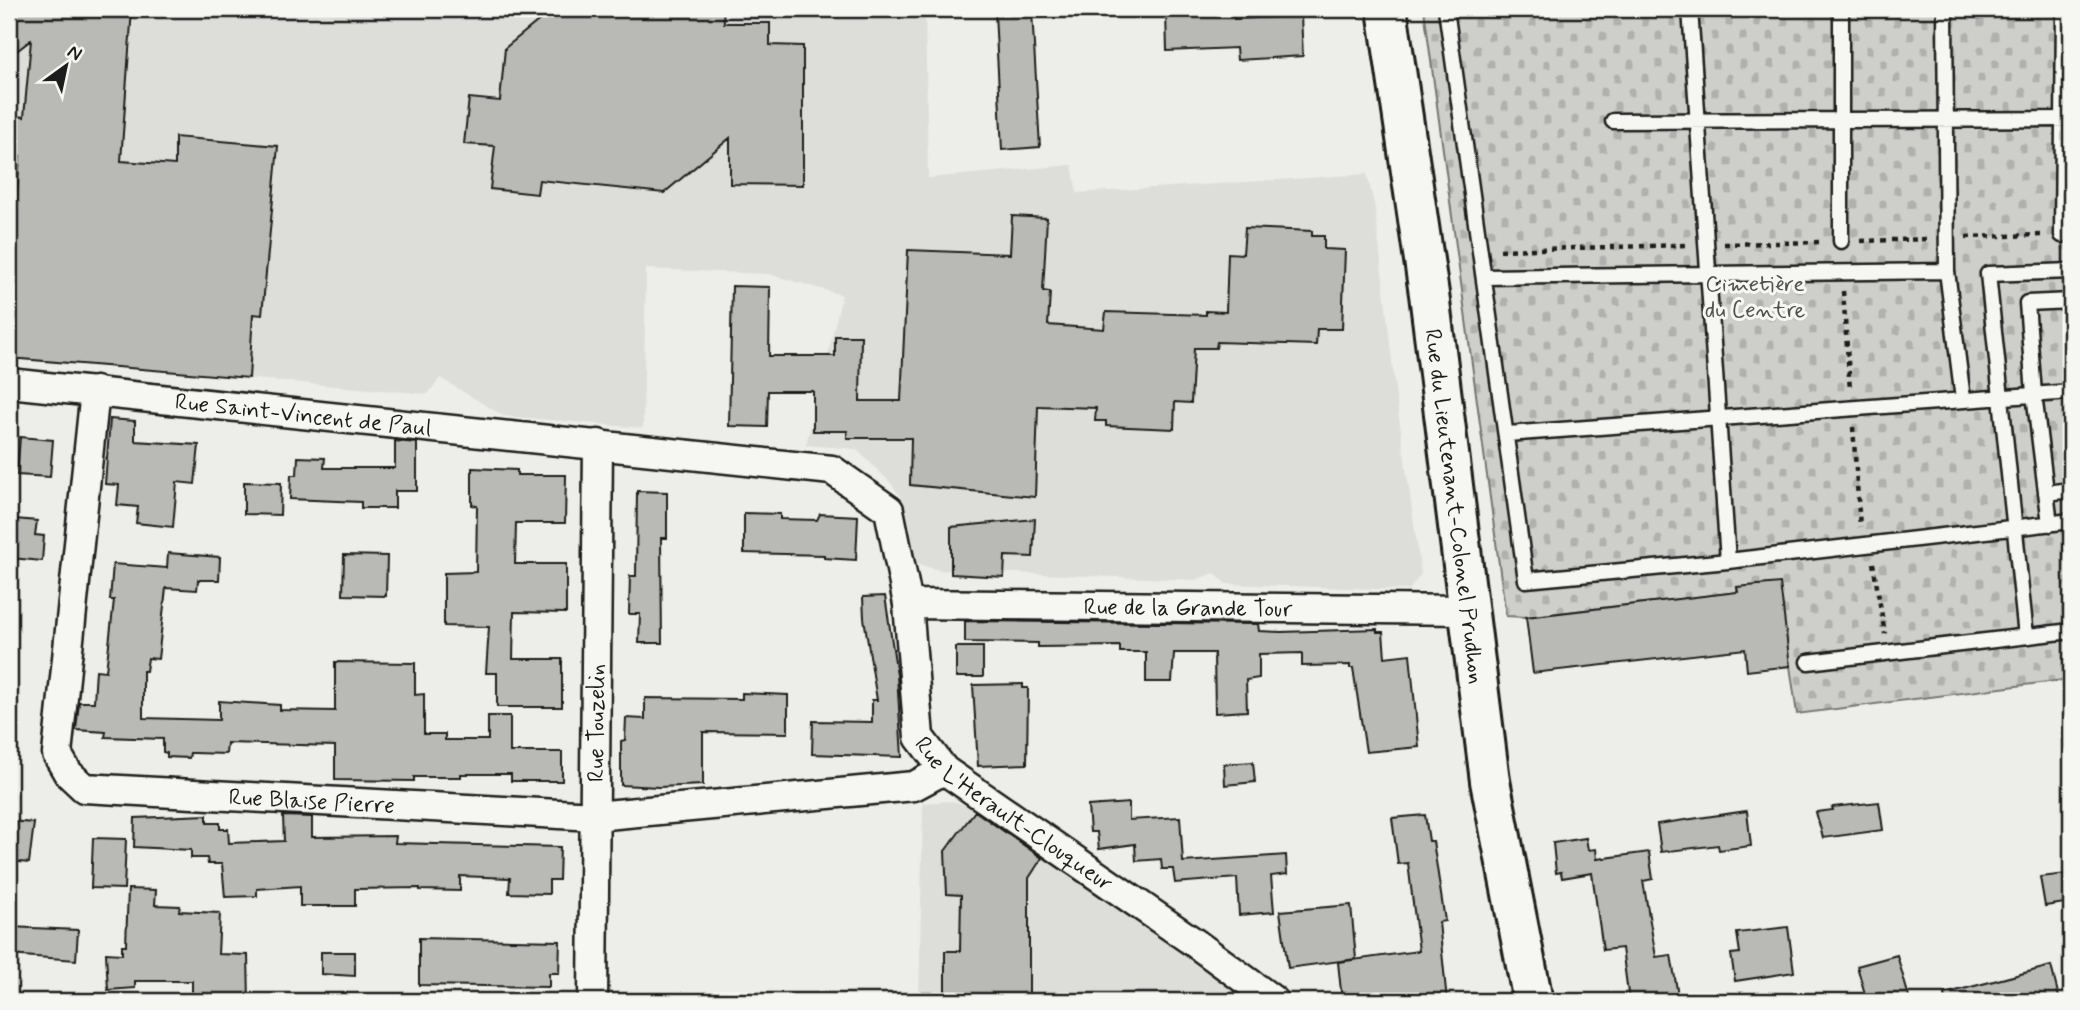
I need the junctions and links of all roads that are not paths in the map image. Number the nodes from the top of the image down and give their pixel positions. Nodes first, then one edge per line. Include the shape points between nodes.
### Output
1 (1387, 9) edge
2 (1446, 9) edge
3 (1690, 9) edge
4 (1841, 9) edge
5 (1945, 9) edge
6 (2064, 9) edge
7 (2068, 119) edge
8 (1841, 120) junction
9 (1945, 120) junction
10 (1613, 121) dead end
11 (1697, 121) junction
12 (2062, 235) road end
13 (1841, 241) road end
14 (1947, 271) junction
15 (2071, 271) edge
16 (1709, 274) junction
17 (1485, 277) junction
18 (2071, 301) edge
19 (9, 383) edge
20 (95, 391) junction
21 (2071, 391) edge
22 (2035, 394) junction
23 (2001, 396) junction
24 (1963, 399) junction
25 (1718, 418) junction
26 (1507, 434) junction
27 (598, 444) junction
28 (2071, 490) edge
29 (2046, 493) junction
30 (2071, 521) edge
31 (2050, 524) junction
32 (2013, 528) junction
33 (1728, 561) junction
34 (908, 604) junction
35 (1467, 610) junction
36 (2071, 631) edge
37 (2026, 636) junction
38 (1808, 662) dead end
39 (944, 770) junction
40 (595, 816) junction
41 (593, 1001) edge
42 (1274, 1001) edge
43 (1533, 1001) edge

1 - 35 main road, Rue du Lieutenant-Colonel Prudhon via 1429,294
2 - 17 lane
3 - 11 lane
4 - 8 lane
5 - 9 lane
6 - 7 lane
7 - 9 lane
7 - 12 lane
8 - 9 lane
8 - 11 lane
8 - 13 lane
9 - 14 lane
10 - 11 lane
11 - 16 lane
14 - 16 lane
14 - 24 lane
15 - 23 lane via 1988,274
16 - 17 lane
16 - 25 lane
17 - 26 lane
18 - 22 lane via 2027,303
19 - 20 street, Rue Saint-Vincent de Paul
20 - 27 street, Rue Saint-Vincent de Paul
20 - 40 street, Rue Blaise Pierre via 57,754 68,774 84,788
21 - 22 lane
22 - 23 lane
22 - 29 lane
23 - 24 lane
23 - 32 lane
24 - 25 lane
25 - 26 lane
25 - 33 lane
26 - 33 lane via 1526,580
27 - 34 street, Rue L'Herault-Clouqueur via 832,470 889,510
27 - 40 street, Rue Touzelin
28 - 29 lane
29 - 31 lane
30 - 31 lane
31 - 32 lane
32 - 33 lane
32 - 37 lane
34 - 35 street, Rue de la Grande Tour
34 - 39 street, Rue L'Herault-Clouqueur via 919,737
35 - 43 main road, Rue du Lieutenant-Colonel Prudhon via 1490,781
36 - 37 lane
37 - 38 lane
39 - 40 street, Rue Blaise Pierre via 914,786
39 - 42 street, Rue L'Herault-Clouqueur
40 - 41 street, Rue Touzelin

